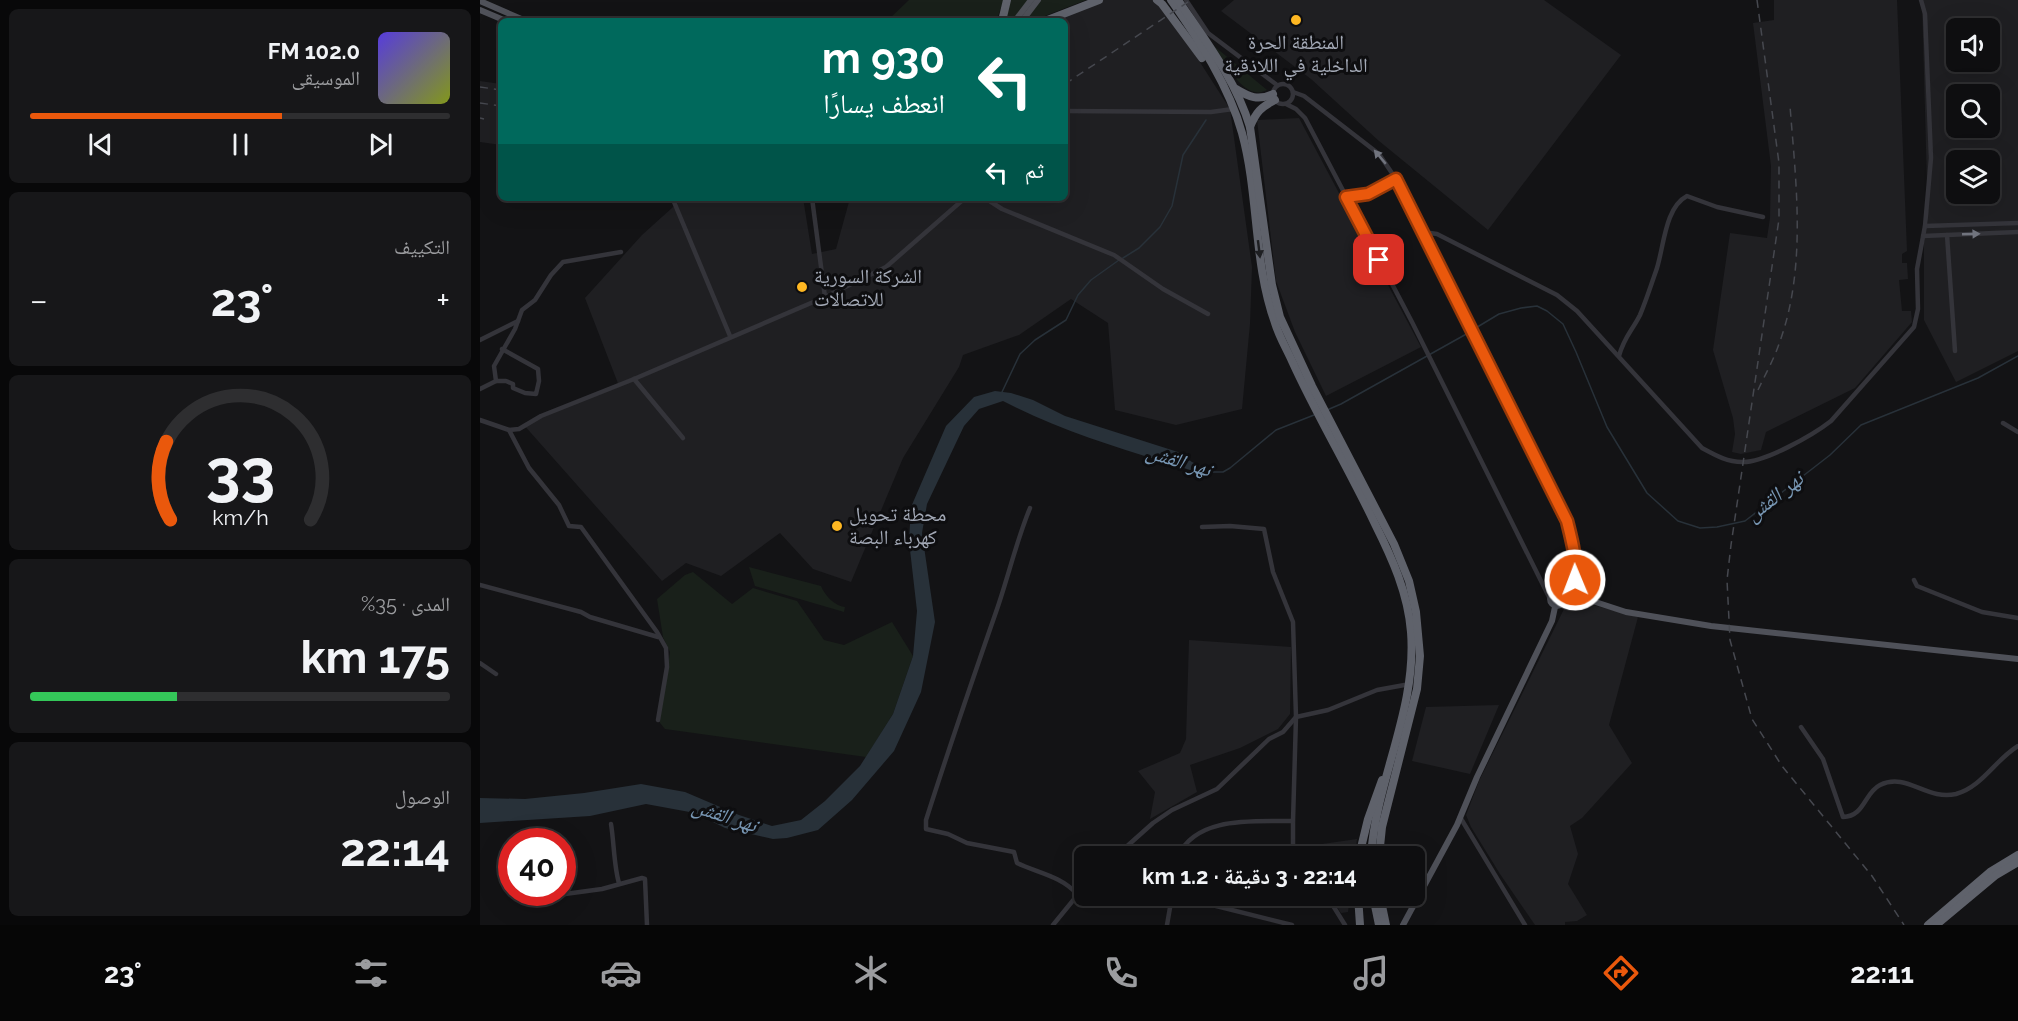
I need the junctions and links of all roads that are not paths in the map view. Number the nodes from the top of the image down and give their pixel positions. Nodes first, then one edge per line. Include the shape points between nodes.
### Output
1 (1007, 0) edge
2 (1031, 0) edge
3 (1038, 0) edge
4 (1099, 0) edge
5 (1157, 0) edge
6 (1171, 0) edge
7 (1178, 0) edge
8 (1186, 0) edge
9 (1921, 0) edge
10 (480, 1) edge
11 (480, 10) edge
12 (499, 18) edge
13 (519, 18) edge
14 (1003, 18) edge
15 (1017, 18) edge
16 (1024, 18) edge
17 (1054, 18) edge
18 (1215, 73) junction
19 (1277, 85) junction
20 (1235, 89) junction
21 (1293, 92) junction
22 (1274, 97) junction
23 (1286, 104) junction
24 (1233, 109) junction
25 (1068, 111) edge
26 (1250, 127) junction
27 (1396, 179) junction
28 (1346, 197) junction
29 (675, 201) edge
30 (812, 201) edge
31 (962, 201) edge
32 (990, 201) edge
33 (1763, 217) dead end
34 (2018, 223) edge
35 (1925, 226) junction
36 (1423, 232) junction
37 (2018, 232) edge
38 (1947, 235) junction
39 (1923, 236) junction
40 (621, 252) dead end
41 (825, 297) junction
42 (1208, 314) dead end
43 (518, 321) junction
44 (730, 336) junction
45 (480, 340) edge
46 (502, 350) junction
47 (1955, 351) dead end
48 (1619, 356) junction
49 (634, 379) junction
50 (496, 381) junction
51 (1308, 387) junction
52 (480, 389) edge
53 (480, 420) edge
54 (2002, 423) dead end
55 (508, 430) junction
56 (2018, 432) edge
57 (683, 438) dead end
58 (1340, 449) junction
59 (1030, 508) dead end
60 (1202, 526) dead end
61 (1914, 580) dead end
62 (480, 585) edge
63 (1565, 594) junction
64 (1549, 597) junction
65 (1555, 607) junction
66 (2018, 618) edge
67 (658, 637) junction
68 (2018, 659) edge
69 (480, 663) edge
70 (496, 674) dead end
71 (1410, 684) junction
72 (1296, 717) junction
73 (658, 720) dead end
74 (1801, 727) dead end
75 (1401, 728) junction
76 (2018, 746) edge
77 (1460, 818) junction
78 (1293, 821) junction
79 (611, 824) dead end
80 (1128, 846) edge
81 (1185, 846) edge
82 (1294, 846) edge
83 (1361, 846) edge
84 (1372, 846) edge
85 (1380, 846) edge
86 (2018, 855) edge
87 (2018, 862) edge
88 (619, 884) junction
89 (1074, 890) edge
90 (576, 893) edge
91 (1074, 898) edge
92 (1172, 906) edge
93 (1218, 906) edge
94 (1333, 906) edge
95 (1359, 906) edge
96 (1375, 906) edge
97 (1382, 906) edge
98 (1516, 912) junction
99 (1360, 923) edge
100 (647, 925) edge
101 (1053, 925) edge
102 (1167, 925) edge
103 (1292, 925) edge
104 (1345, 925) edge
105 (1379, 925) edge
106 (1386, 925) edge
107 (1403, 925) edge
108 (1519, 925) edge
109 (1525, 925) edge
110 (1928, 925) edge
111 (1936, 925) edge

1 - 14 highway
2 - 15 main road
3 - 16 main road
4 - 17 highway
5 - 18 highway
6 - 18 highway
7 - 20 highway
8 - 19 street via 1208,33
9 - 35 street via 1925,14 1930,158
10 - 13 main road
11 - 12 main road
18 - 24 highway
19 - 21 street via 1286,84
19 - 22 street
20 - 22 highway via 1254,99
20 - 26 highway
21 - 23 street
27 -> 21 street via 1364,140
22 - 23 street
22 - 26 highway via 1255,114
23 - 28 street via 1305,118
24 - 25 street
24 -> 51 highway via 1242,133 1262,276 1275,323
26 - 51 highway via 1272,285 1280,317
27 - 28 street via 1368,194
27 - 36 street
28 - 64 street
29 - 44 street
30 - 41 street
31 - 41 street via 886,267
32 - 42 street via 1114,255
33 - 48 street via 1687,196 1681,200 1663,238 1640,314
34 - 35 street
35 - 39 street
36 - 48 street via 1437,234 1557,295
36 - 63 street via 1567,521 1576,568 1575,580
38 -> 37 street
38 - 39 street
38 - 47 street
39 - 48 street via 1914,327 1831,421 1817,432 1755,461 1728,461 1702,448
40 - 43 street via 563,262 535,300 522,310
41 - 44 street
43 - 45 street
43 - 46 street
44 - 49 street
46 - 50 street via 494,366
46 - 50 street via 538,369 538,389 536,394 525,393 506,381
49 - 55 street via 541,416 519,429
49 - 57 street
50 - 52 street
51 - 58 highway
53 - 55 street
54 - 56 street
55 - 67 street via 529,468 559,505 568,526 581,527
58 - 71 highway via 1395,564 1406,602 1412,658
58 - 85 highway via 1394,544 1416,612 1420,656 1417,689
59 - 89 street via 926,829 1014,852 1017,863 1052,876
60 - 72 street via 1264,530 1273,572 1293,622
61 - 66 street via 1917,586 1982,612
62 - 67 street
63 - 64 main road via 1557,592
63 - 65 main road via 1563,603
63 - 68 main road via 1626,612 1711,626
64 - 65 main road
65 - 77 main road via 1552,621
67 - 73 street via 666,648 667,667
69 - 70 street
71 - 72 street via 1377,690 1328,710
71 - 75 highway
72 - 78 street
72 - 80 street via 1217,789 1172,810
74 - 76 street via 1823,759 1843,817 1858,813 1881,785 1907,782 1928,793 1958,794
75 - 83 highway
75 - 84 highway
77 - 98 street
77 - 107 main road
78 - 81 street via 1214,826
78 - 82 street
79 - 88 street
86 - 110 highway via 1990,872
87 - 111 highway via 1996,875
88 - 90 street
88 - 100 street via 645,879
91 - 101 street
92 - 102 street
93 - 103 street
94 - 104 street
95 - 99 highway
96 - 105 highway
97 - 106 highway
98 - 108 street
98 - 109 street
99 - 104 street

